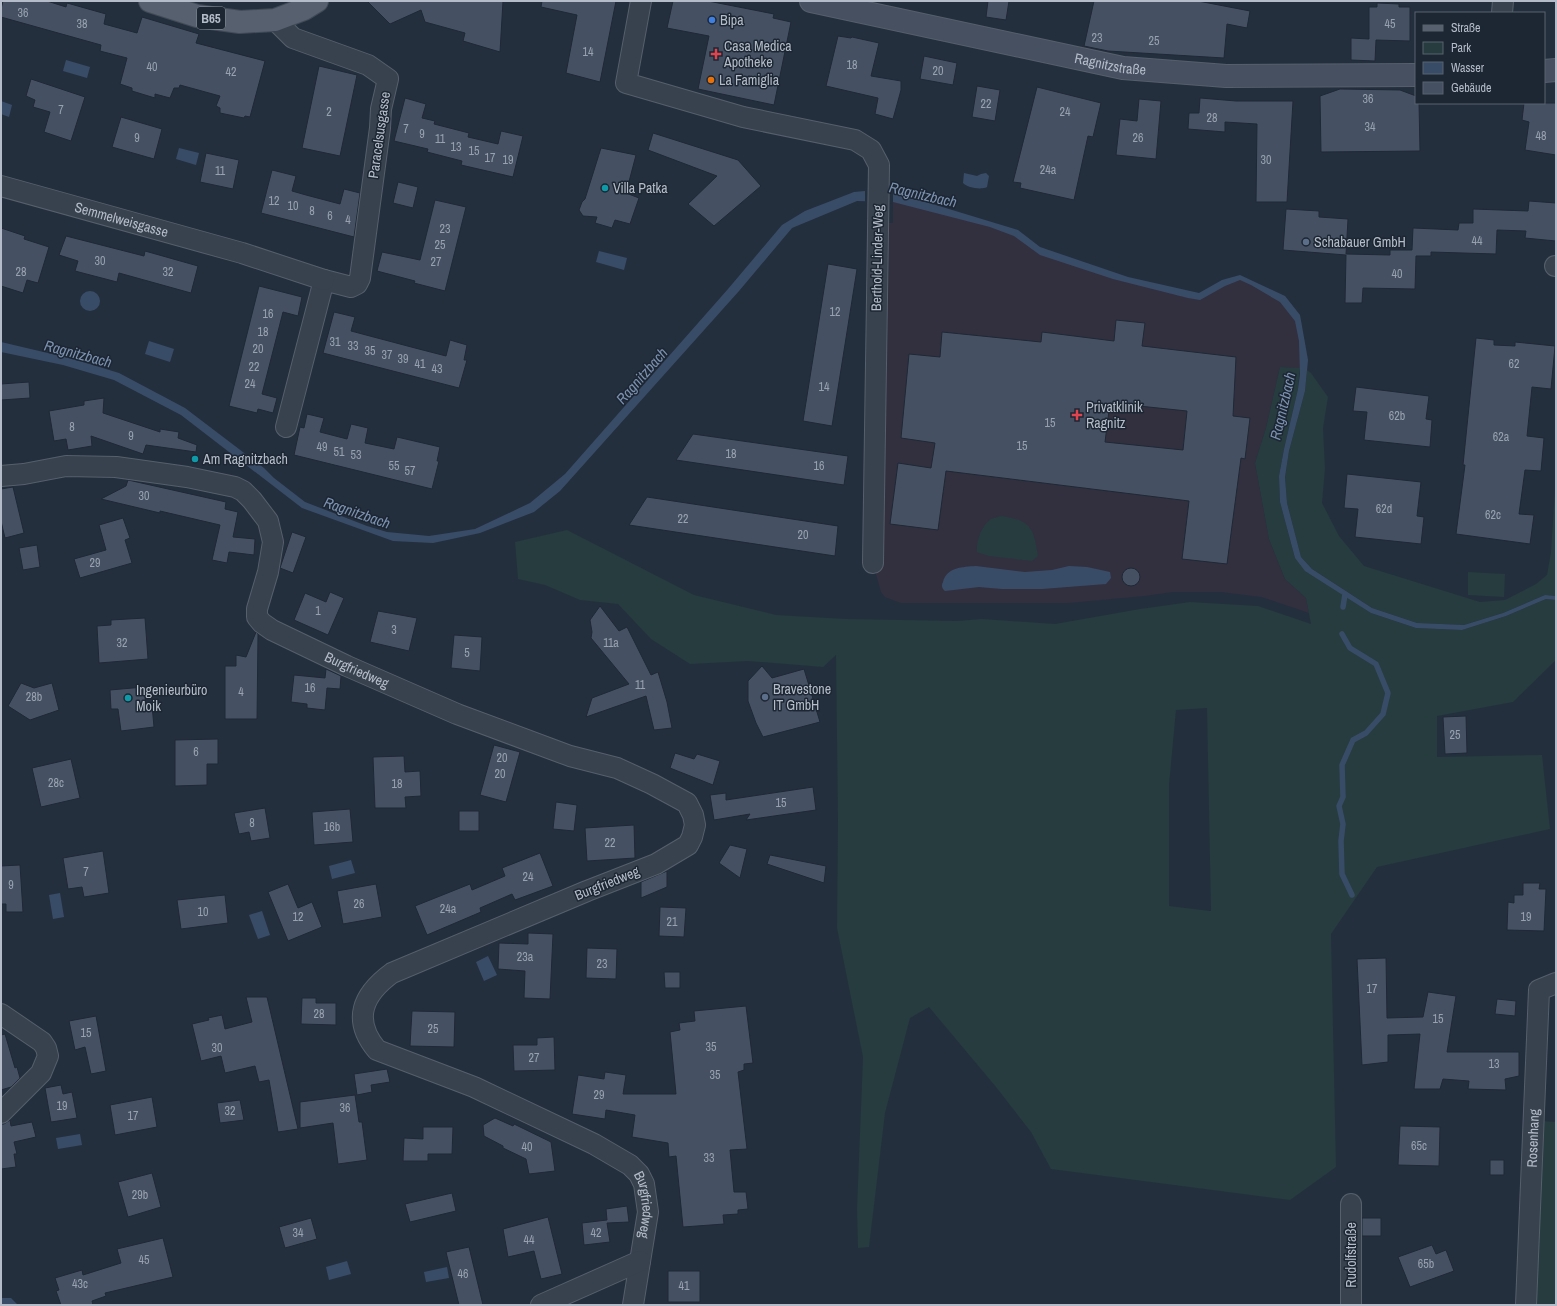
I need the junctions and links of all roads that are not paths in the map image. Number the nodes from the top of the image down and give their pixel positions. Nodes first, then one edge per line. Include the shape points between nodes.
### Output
1 (150, 1) edge
2 (317, 1) edge
3 (641, 1) edge
4 (811, 1) edge
5 (1503, 1) edge
6 (1502, 12) edge
7 (275, 20) junction
8 (1556, 70) edge
9 (1545, 71) edge
10 (1415, 75) edge
11 (1, 186) edge
12 (242, 252) joint
13 (324, 280) junction
14 (286, 427) dead end
15 (1, 476) edge
16 (873, 563) dead end
17 (1556, 983) edge
18 (1, 1014) edge
19 (1, 1113) edge
20 (1351, 1204) dead end
21 (640, 1261) junction
22 (541, 1305) edge
23 (633, 1305) edge
24 (1351, 1305) edge
25 (1526, 1305) edge

1 - 7 main road, B65 via 197,16 240,22
2 - 7 main road, B65
3 - 16 street, Berthold-Linder-Weg via 626,83 743,117 855,140 871,150 879,165
4 - 10 main road, Ragnitzstraße via 1123,68 1226,76
5 - 6 street
7 - 13 street, Paracelsusgasse via 293,38 368,65 388,79 381,109 360,278 357,284 351,287
8 - 9 main road
11 - 12 street, Semmelweisgasse
12 - 13 street, Paracelsusgasse
13 - 14 street
15 - 21 street, Burgfriedweg via 66,466 116,467 235,487 252,500 268,521 273,542 257,617 272,630 457,714 570,756 617,768 687,803 695,825 690,841 684,848 656,864 392,973 373,988 363,1010 368,1040 377,1050 474,1087 594,1144 630,1165 639,1174 647,1198 648,1212
17 - 25 street, Rosenhang via 1539,990
18 - 19 street via 42,1042 48,1056 41,1074
20 - 24 street, Rudolfstraße
21 - 22 street, Burgfriedweg
21 - 23 street, Burgfriedweg

